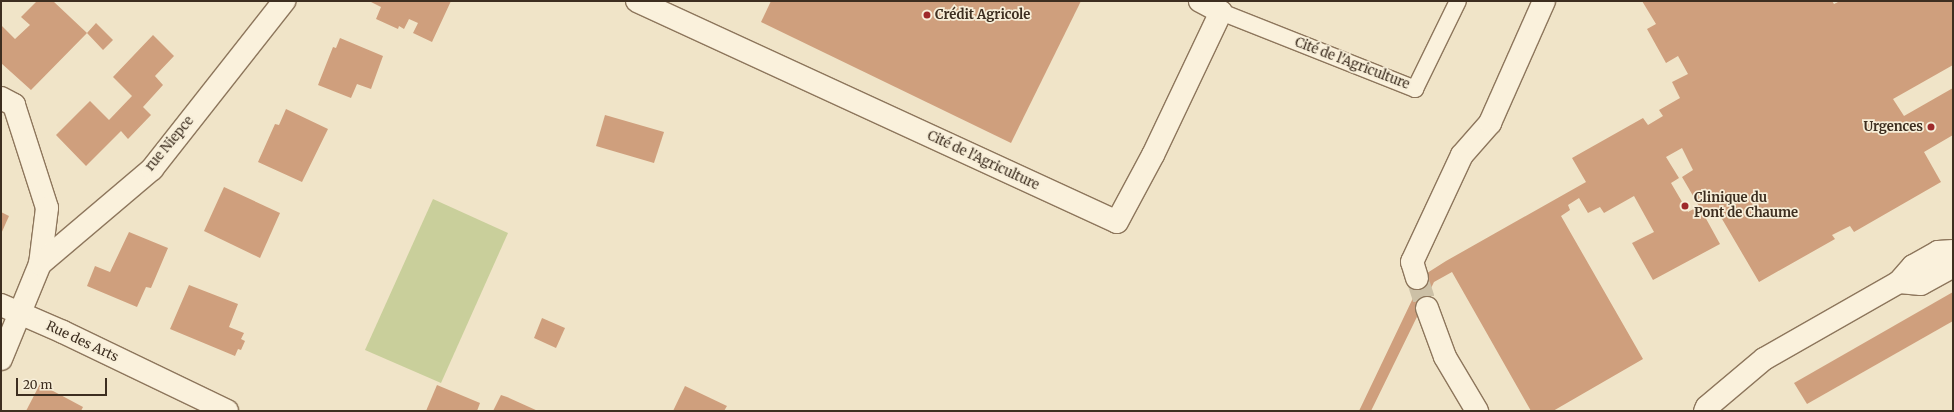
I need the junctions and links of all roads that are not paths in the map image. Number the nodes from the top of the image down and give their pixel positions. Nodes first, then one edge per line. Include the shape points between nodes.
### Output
1 (284, 1) edge
2 (637, 1) edge
3 (1200, 1) edge
4 (1458, 1) edge
5 (1544, 1) edge
6 (1221, 12) junction
7 (1, 98) edge
8 (1953, 251) edge
9 (40, 264) junction
10 (1953, 266) edge
11 (1418, 278) tunnel mouth
12 (1899, 282) junction
13 (1427, 308) tunnel mouth
14 (11, 309) edge
15 (1, 359) edge
16 (227, 411) edge
17 (1477, 411) edge
18 (1705, 411) edge

1 - 9 street, rue Niepce via 152,169
2 - 6 street, Cité de l'Agriculture via 1117,222 1153,155
3 - 6 street, Cité de l'Agriculture
4 - 6 lane, Cité de l'Agriculture via 1415,89
5 - 11 street via 1490,123 1462,155 1412,262
7 - 9 street via 14,105 47,208
8 - 12 street via 1938,252 1913,266
9 - 14 street, rue Niepce
10 - 12 street via 1921,284
12 - 18 street via 1764,359
13 - 17 street via 1445,357
14 - 15 street, rue Niepce
14 - 16 street, Rue des Arts

